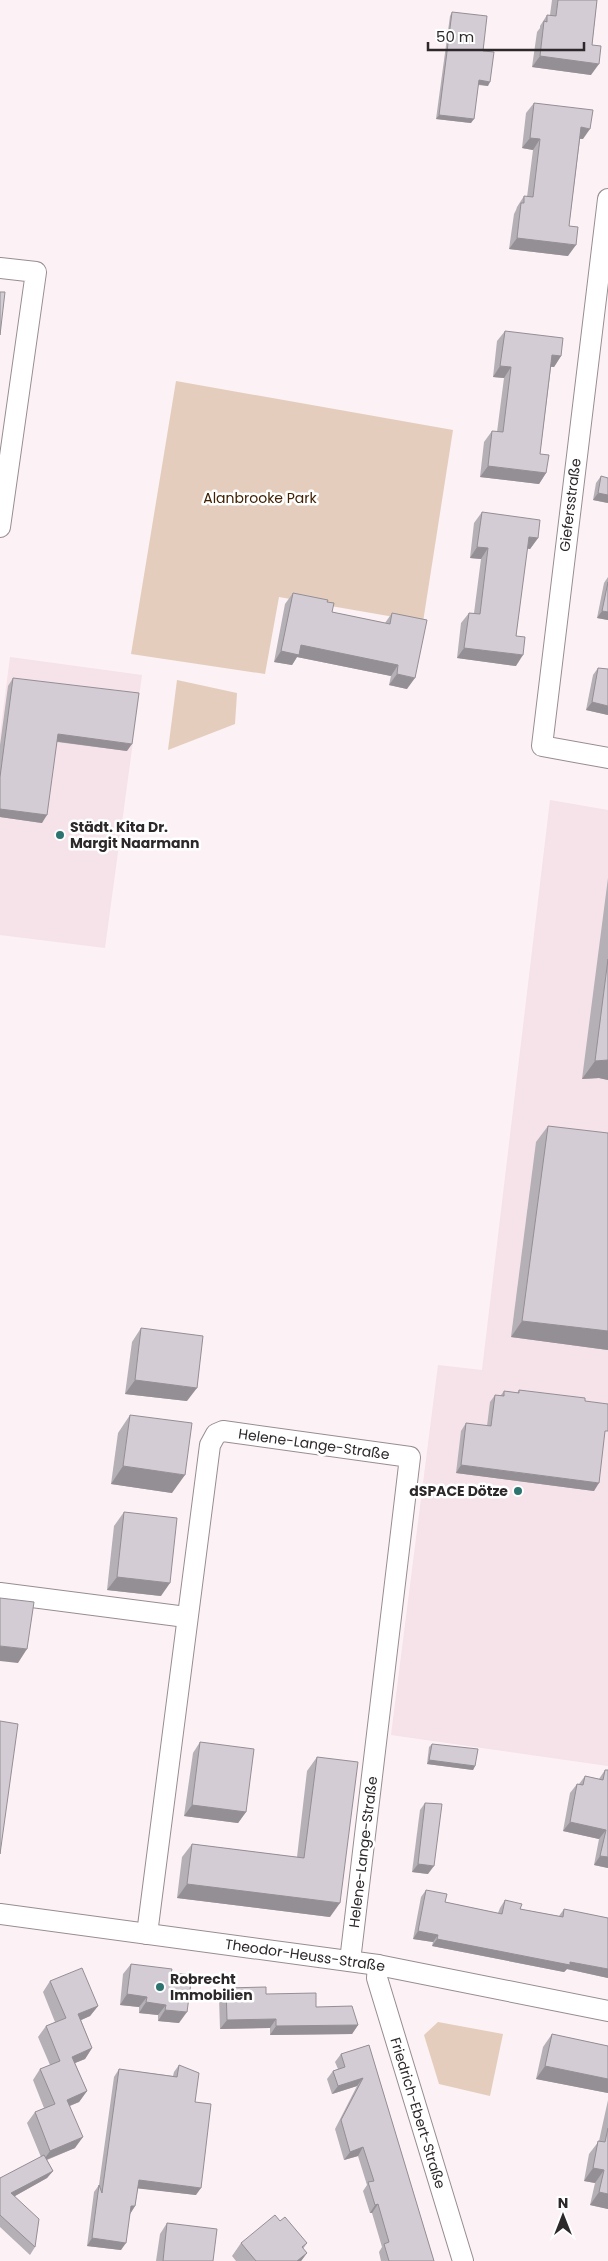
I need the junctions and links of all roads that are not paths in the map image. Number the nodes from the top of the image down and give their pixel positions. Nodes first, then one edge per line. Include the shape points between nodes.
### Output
1 (608, 199) edge
2 (0, 268) edge
3 (600, 339) edge
4 (0, 527) edge
5 (608, 758) edge
6 (0, 1593) edge
7 (186, 1617) junction
8 (0, 1914) edge
9 (147, 1934) junction
10 (350, 1961) junction
11 (378, 1965) junction
12 (608, 2011) edge
13 (463, 2261) edge

1 - 3 street, Giefersstraße
2 - 4 street via 36,272
3 - 5 street, Giefersstraße via 542,746
6 - 7 street
7 - 9 street, Helene-Lange-Straße
7 - 10 street, Helene-Lange-Straße via 210,1445 216,1434 223,1431 410,1457
8 - 9 street, Theodor-Heuss-Straße
9 - 10 street, Theodor-Heuss-Straße
10 - 11 street, Theodor-Heuss-Straße
11 - 12 street, Theodor-Heuss-Straße
11 - 13 street, Friedrich-Ebert-Straße via 377,1978

